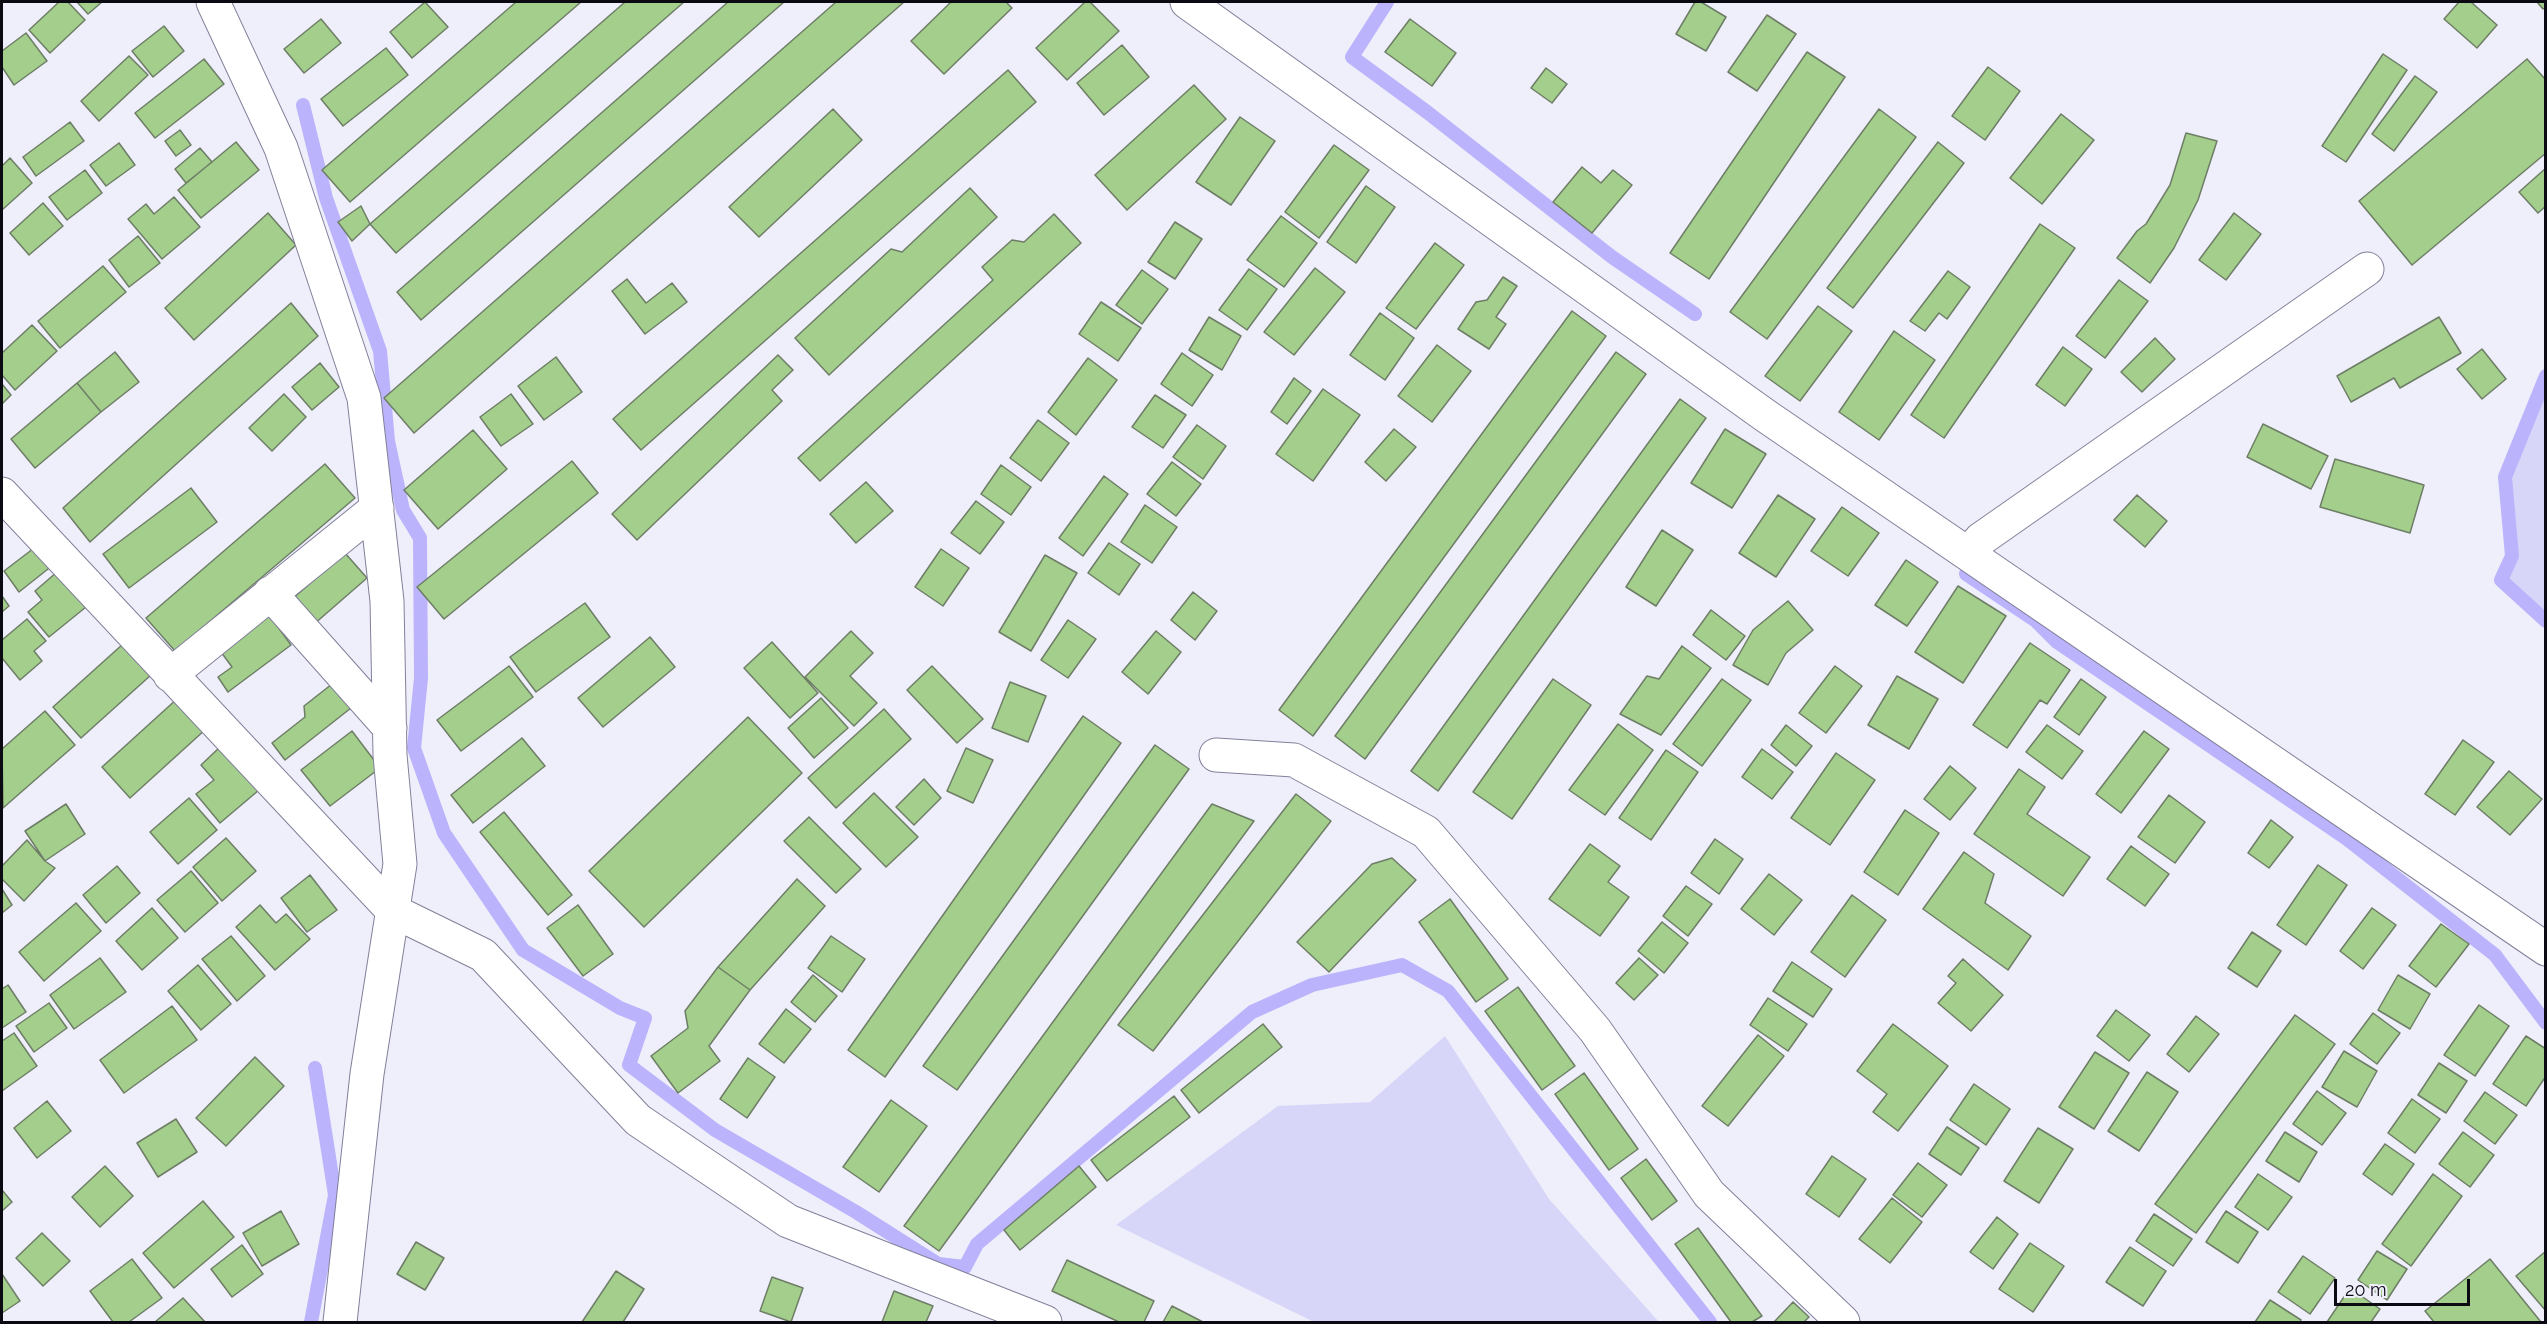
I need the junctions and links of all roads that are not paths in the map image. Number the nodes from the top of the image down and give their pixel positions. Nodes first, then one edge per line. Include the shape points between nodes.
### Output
1 (213, 2) edge
2 (1187, 2) edge
3 (2367, 269) dead end
4 (2, 494) edge
5 (377, 508) junction
6 (1969, 553) junction
7 (270, 593) junction
8 (170, 675) junction
9 (390, 728) junction
10 (1216, 755) dead end
11 (393, 911) junction
12 (2546, 949) edge
13 (340, 1323) edge
14 (1045, 1323) edge
15 (1843, 1323) edge

1 - 5 street via 281,148 364,398
2 - 6 street via 1766,416
3 - 6 street via 1981,539
4 - 8 street
5 - 7 street
5 - 9 street via 387,601
6 - 12 street
7 - 8 street
7 - 9 street
8 - 11 street
9 - 11 street via 400,864
10 - 15 street via 1294,760 1426,832 1595,1030 1710,1194
11 - 13 street via 367,1074
11 - 14 street via 483,955 638,1120 788,1221

